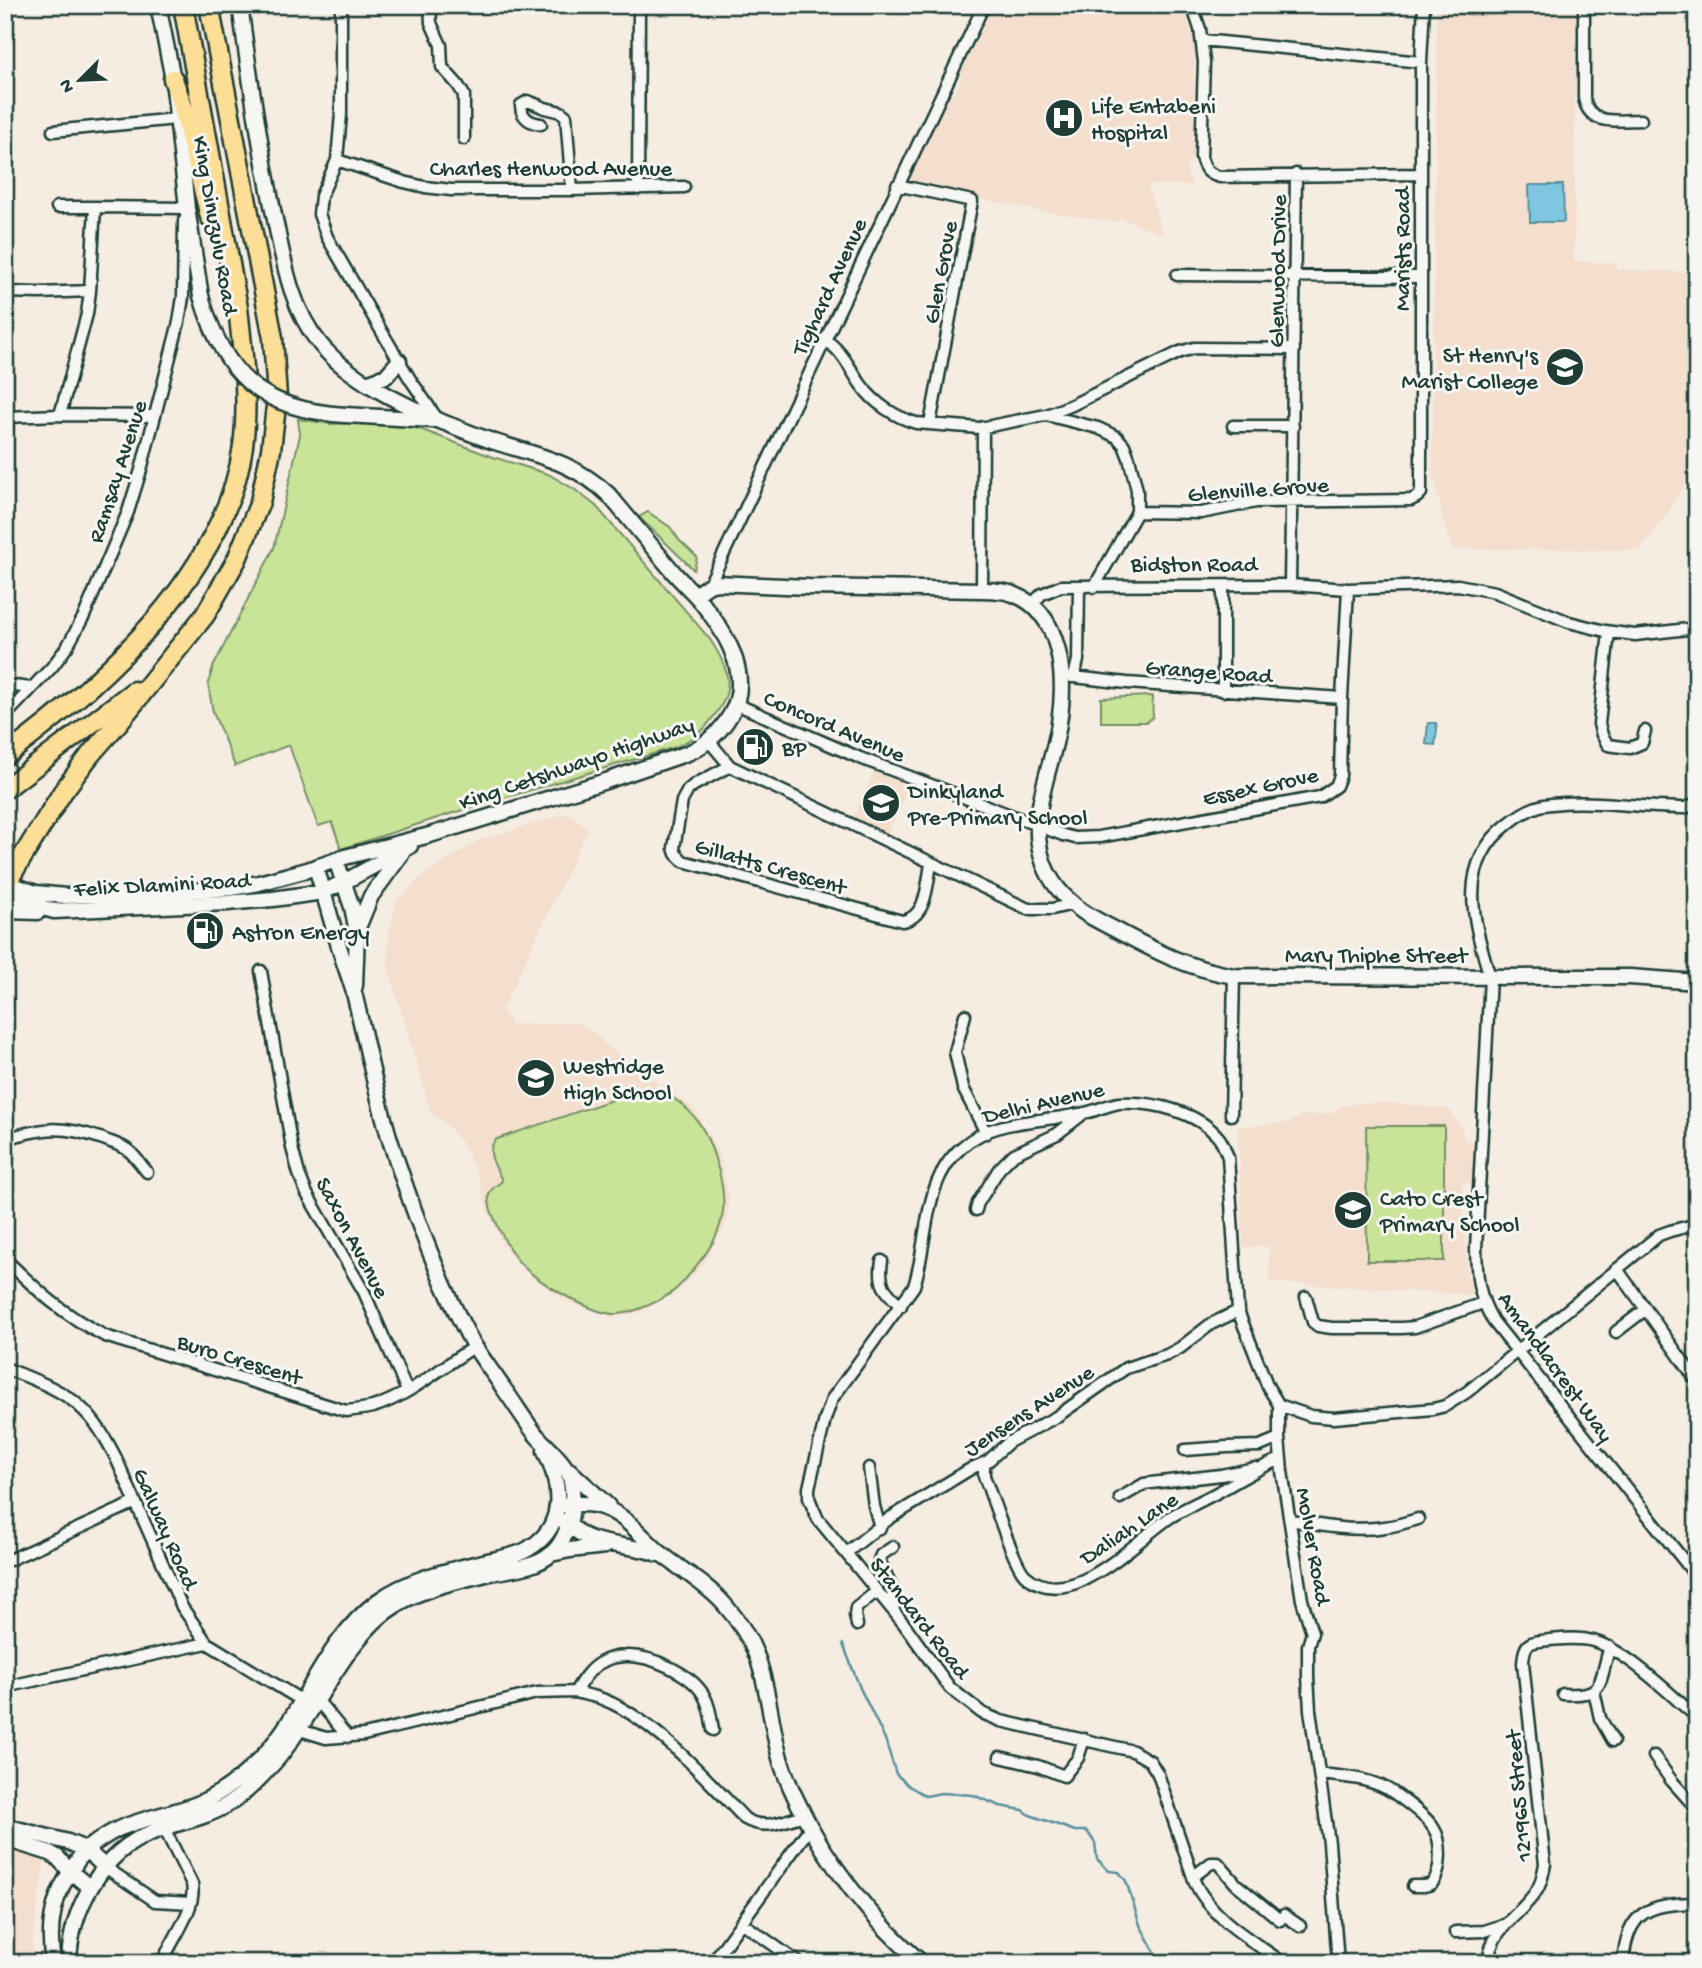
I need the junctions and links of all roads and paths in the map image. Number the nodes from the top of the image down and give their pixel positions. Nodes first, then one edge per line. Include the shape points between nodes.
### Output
1 (158, 5) edge
2 (183, 5) edge
3 (209, 5) edge
4 (240, 5) edge
5 (341, 5) edge
6 (430, 5) edge
7 (639, 5) edge
8 (984, 5) edge
9 (1192, 5) edge
10 (1424, 5) edge
11 (1584, 5) edge
12 (1202, 40) junction
13 (1421, 62) junction
14 (173, 79) junction
15 (176, 119) junction
16 (1641, 120) dead end
17 (541, 124) dead end
18 (53, 131) dead end
19 (464, 139) dead end
20 (337, 160) junction
21 (1296, 174) junction
22 (1421, 174) junction
23 (897, 185) junction
24 (684, 187) dead end
25 (638, 189) junction
26 (572, 190) junction
27 (57, 207) dead end
28 (95, 207) junction
29 (184, 208) junction
30 (1177, 275) dead end
31 (1296, 277) junction
32 (1420, 277) junction
33 (90, 291) junction
34 (5, 292) edge
35 (237, 308) junction
36 (824, 339) junction
37 (1294, 349) junction
38 (399, 361) junction
39 (366, 383) junction
40 (60, 415) junction
41 (1046, 415) junction
42 (155, 416) junction
43 (5, 417) edge
44 (438, 420) junction
45 (930, 424) junction
46 (1233, 426) dead end
47 (1293, 426) junction
48 (983, 427) junction
49 (1421, 493) joint
50 (1292, 501) junction
51 (1137, 512) junction
52 (709, 584) junction
53 (1290, 585) junction
54 (1079, 586) junction
55 (1223, 586) junction
56 (1094, 587) junction
57 (1349, 589) junction
58 (982, 590) junction
59 (695, 595) junction
60 (1032, 604) junction
61 (1697, 628) edge
62 (1609, 632) junction
63 (161, 669) junction
64 (1067, 677) junction
65 (5, 685) edge
66 (31, 688) junction
67 (1223, 691) junction
68 (1342, 698) junction
69 (736, 704) junction
70 (5, 716) edge
71 (1645, 731) dead end
72 (709, 741) junction
73 (5, 756) edge
74 (730, 766) junction
75 (5, 789) edge
76 (1697, 803) edge
77 (1038, 825) junction
78 (430, 835) junction
79 (406, 848) junction
80 (336, 860) junction
81 (931, 864) junction
82 (316, 867) junction
83 (5, 882) edge
84 (344, 882) junction
85 (323, 891) junction
86 (5, 897) edge
87 (1073, 904) junction
88 (5, 911) edge
89 (54, 911) junction
90 (357, 932) junction
91 (261, 971) dead end
92 (1234, 976) junction
93 (1490, 977) junction
94 (1697, 982) edge
95 (355, 994) junction
96 (965, 1015) dead end
97 (1085, 1113) junction
98 (1231, 1115) dead end
99 (986, 1133) junction
100 (5, 1139) edge
101 (1222, 1143) joint
102 (147, 1172) dead end
103 (976, 1210) dead end
104 (1697, 1224) edge
105 (5, 1259) edge
106 (882, 1261) dead end
107 (1618, 1269) junction
108 (1306, 1297) dead end
109 (1483, 1303) junction
110 (901, 1306) junction
111 (1646, 1309) junction
112 (1238, 1311) junction
113 (1616, 1332) dead end
114 (474, 1347) junction
115 (1517, 1350) junction
116 (5, 1368) edge
117 (1697, 1381) edge
118 (407, 1391) junction
119 (1279, 1405) junction
120 (536, 1435) junction
121 (1279, 1438) junction
122 (1185, 1451) dead end
123 (1281, 1458) junction
124 (984, 1463) junction
125 (565, 1466) junction
126 (1259, 1467) junction
127 (869, 1468) dead end
128 (809, 1498) joint
129 (1120, 1498) dead end
130 (134, 1503) junction
131 (562, 1508) junction
132 (612, 1510) junction
133 (1418, 1519) dead end
134 (1291, 1520) junction
135 (569, 1525) junction
136 (880, 1528) junction
137 (617, 1545) junction
138 (893, 1547) dead end
139 (846, 1553) junction
140 (551, 1554) junction
141 (666, 1557) junction
142 (5, 1562) edge
143 (1693, 1565) edge
144 (1697, 1577) edge
145 (877, 1591) junction
146 (894, 1612) junction
147 (857, 1625) dead end
148 (207, 1643) junction
149 (1610, 1647) junction
150 (5, 1687) edge
151 (1594, 1690) junction
152 (575, 1692) junction
153 (1563, 1694) dead end
154 (301, 1700) junction
155 (318, 1701) junction
156 (1697, 1717) edge
157 (300, 1730) junction
158 (713, 1730) dead end
159 (348, 1737) junction
160 (1084, 1739) junction
161 (1613, 1741) dead end
162 (1654, 1756) dead end
163 (1000, 1757) dead end
164 (1320, 1774) junction
165 (1697, 1809) edge
166 (808, 1821) junction
167 (5, 1826) edge
168 (164, 1828) junction
169 (5, 1839) edge
170 (85, 1849) junction
171 (105, 1867) junction
172 (70, 1871) junction
173 (1194, 1876) junction
174 (1413, 1886) dead end
175 (89, 1887) junction
176 (191, 1903) junction
177 (1697, 1903) edge
178 (741, 1922) junction
179 (1503, 1925) junction
180 (1300, 1926) dead end
181 (1455, 1932) dead end
182 (53, 1963) edge
183 (69, 1963) edge
184 (162, 1963) edge
185 (712, 1963) edge
186 (799, 1963) edge
187 (922, 1963) edge
188 (1283, 1963) edge
189 (1338, 1963) edge
190 (1488, 1963) edge
191 (1623, 1963) edge

1 - 14 main road, King Dinuzulu Road
2 - 35 highway
3 - 63 highway via 273,338 277,397 260,502 237,559 205,615
4 - 39 main road via 267,181 291,291 319,343
5 - 20 street
6 - 19 street via 442,67 464,95
7 - 25 street
8 - 23 street, Tighard Avenue
9 - 12 street, Glenwood Drive
10 - 13 street, Marists Road
11 - 16 street via 1586,108 1600,118
12 - 13 street
12 - 21 street, Glenwood Drive via 1203,166 1220,177
13 - 22 street, Marists Road
14 - 15 main road, King Dinuzulu Road
14 - 35 highway
15 - 18 street
15 - 29 main road, King Dinuzulu Road
17 - 26 street via 523,114 524,102 566,116
20 - 26 street, Charles Henwood Avenue via 425,187
20 - 38 street via 319,205 321,223
21 - 22 street
21 - 31 street, Glenwood Drive
22 - 32 street, Marists Road
23 - 36 street, Tighard Avenue
23 - 45 street, Glen Grove via 972,201
24 - 25 street, Charles Henwood Avenue
25 - 26 street, Charles Henwood Avenue
27 - 28 street
28 - 29 street
28 - 33 street
29 - 42 street, Ramsay Avenue via 183,297
29 - 44 main road, King Dinuzulu Road, bridge via 201,296 215,338 248,382 263,394 301,410
30 - 31 street
31 - 32 street
31 - 37 street, Glenwood Drive
32 - 49 street, Marists Road
33 - 34 street
33 - 40 street
35 - 73 highway via 245,398 243,446 232,495 205,551 170,601 117,662
36 - 45 street via 839,350 878,403 905,420
36 - 52 street, Tighard Avenue
37 - 41 street via 1194,348
37 - 47 street, Glenwood Drive
38 - 39 main road via 386,376
38 - 44 street
39 - 44 main road
40 - 42 street
40 - 43 street
41 - 48 street
41 - 51 street via 1118,438 1136,481
42 - 66 street, Ramsay Avenue via 128,512 85,616 52,667
44 - 59 main road via 549,459 593,481
45 - 48 street
46 - 47 street
47 - 50 street, Glenwood Drive
48 - 58 street
49 - 50 street, Glenville Grove via 1410,500
50 - 51 street, Glenville Grove via 1256,502 1200,513
50 - 53 street, Glenwood Drive
51 - 56 street
52 - 58 main road
52 - 59 main road
53 - 55 street, Bidston Road
53 - 57 street, Bidston Road
54 - 56 street, Bidston Road
54 - 60 street, Bidston Road via 1052,589
54 - 64 street via 1078,660
55 - 56 street, Bidston Road
55 - 67 street
57 - 62 street, Bidston Road via 1458,584 1495,592 1569,622
57 - 68 street, Essex Grove
58 - 60 main road via 1016,594
59 - 69 main road via 734,657 740,682
60 - 64 main road, Mary Thiphe Street via 1053,631
61 - 62 street, Bidston Road via 1635,635
62 - 71 street via 1599,724 1602,735 1608,745 1630,748 1642,743
63 - 75 highway
63 - 83 highway via 62,793
64 - 67 street, Grange Road
64 - 77 main road, Mary Thiphe Street via 1055,748 1038,806
65 - 66 street
66 - 70 street, Ramsay Avenue
67 - 68 street, Grange Road
68 - 77 street, Essex Grove via 1339,780 1320,797 1098,837 1075,838
69 - 72 main road, King Cetshwayo Highway
69 - 77 street, Concord Avenue via 860,758
72 - 74 street
72 - 78 main road, King Cetshwayo Highway via 618,777
74 - 81 street
74 - 81 street, Gillatts Crescent via 694,785 685,795 674,848 683,861 902,921 913,918 921,908
76 - 93 street, Amandlacrest Way via 1685,808 1547,804 1527,811 1498,831 1485,848 1473,881 1472,900
77 - 87 main road, Mary Thiphe Street via 1041,857 1048,873
78 - 79 main road, King Cetshwayo Highway
78 - 80 main road, King Cetshwayo Highway
79 - 84 main road, King Cetshwayo Highway
79 - 90 main road via 371,896
80 - 82 main road, Felix Dlamini Road
80 - 84 main road
81 - 87 street via 1028,909
82 - 83 main road, Felix Dlamini Road via 245,886 178,892 65,896 36,893
82 - 85 main road
84 - 85 main road, Felix Dlamini Road
84 - 90 main road
85 - 89 main road, Felix Dlamini Road via 227,903
85 - 95 main road
86 - 89 main road, Felix Dlamini Road
87 - 92 main road, Mary Thiphe Street via 1177,961
88 - 89 main road
90 - 95 main road
91 - 118 street, Saxon Avenue via 299,1174 364,1292
92 - 93 main road, Mary Thiphe Street
92 - 98 street
93 - 94 main road, Mary Thiphe Street
93 - 109 street, Amandlacrest Way via 1476,1249
95 - 114 main road via 391,1142 426,1239
96 - 99 street via 955,1052 963,1088
97 - 99 street, Delhi Avenue via 1001,1126
97 - 101 street, Delhi Avenue via 1119,1103 1154,1106 1204,1124
97 - 103 street via 1057,1134 1014,1154 1000,1167
99 - 110 street, Delhi Avenue via 961,1147 935,1184 915,1286
100 - 102 street via 54,1128 83,1132 130,1151
101 - 112 street, Molver Road via 1230,1172
104 - 107 street via 1659,1235
105 - 118 street, Buro Crescent via 52,1304 105,1336 346,1411 371,1407
106 - 110 street via 881,1283
107 - 111 street
107 - 115 street
108 - 109 street via 1313,1322 1326,1328 1415,1327
109 - 115 street, Amandlacrest Way
110 - 128 street, Delhi Avenue via 832,1399
111 - 113 street
111 - 117 street
112 - 119 street, Molver Road
112 - 124 street, Jensens Avenue via 1167,1355 1126,1368 1056,1417 1009,1442
114 - 118 street, Buro Crescent
114 - 120 main road
115 - 119 street via 1456,1400 1433,1409 1334,1418
115 - 143 street, Amandlacrest Way
116 - 130 street, Galway Road via 49,1385 85,1410 105,1437
119 - 121 street, Molver Road
120 - 125 main road
120 - 131 main road via 554,1469
121 - 122 street via 1260,1446
121 - 123 street, Molver Road
123 - 126 street, Daliah Lane
123 - 134 street, Molver Road
124 - 126 street, Daliah Lane via 984,1476 1024,1574 1047,1587 1085,1580 1172,1517
124 - 136 street, Jensens Avenue
125 - 131 main road via 572,1486
125 - 132 main road
126 - 129 street via 1144,1484
127 - 136 street
128 - 139 street, Standard Road via 818,1519
130 - 142 street
130 - 148 street, Galway Road via 181,1607
131 - 132 main road via 590,1504
131 - 135 main road
131 - 154 main road via 544,1535 526,1551 444,1571 378,1601 332,1650
132 - 141 main road
133 - 134 street via 1369,1529
134 - 164 street, Molver Road via 1302,1600 1312,1633 1308,1677
135 - 137 main road via 586,1537
135 - 140 main road
136 - 139 street, Jensens Avenue
137 - 140 main road
137 - 141 main road
138 - 146 street via 879,1560 892,1587
139 - 145 street, Standard Road
140 - 155 main road via 524,1566 443,1584 387,1610 339,1666
141 - 166 main road via 718,1597 752,1644 764,1674 783,1768
143 - 144 street, Amandlacrest Way
145 - 146 street, Standard Road
145 - 147 street via 856,1608
146 - 160 street, Standard Road via 950,1688 982,1713
148 - 150 street
148 - 154 street, Galway Road
149 - 151 street
149 - 156 street
149 - 179 street, 121965 Street via 1567,1638 1528,1644 1524,1650 1545,1864 1538,1888
151 - 153 street
151 - 161 street via 1600,1718
152 - 158 street via 597,1664 640,1657 695,1683 705,1698
152 - 159 street via 537,1693
152 - 166 street via 597,1697 648,1726 754,1824
154 - 170 main road via 253,1767 226,1789 194,1805 115,1830
155 - 157 main road
155 - 159 street
157 - 159 street via 326,1738
157 - 168 main road via 260,1777 228,1805
160 - 163 street via 1078,1758 1064,1776
160 - 173 street, Standard Road via 1133,1751 1150,1761
162 - 165 street
164 - 174 street via 1378,1784 1431,1824 1438,1835 1439,1870 1433,1883
164 - 189 street, Molver Road
166 - 178 street
166 - 187 main road via 867,1908
167 - 170 main road
168 - 171 main road via 134,1842
168 - 176 street via 192,1884
169 - 172 main road via 50,1853
170 - 171 main road
170 - 172 main road
171 - 175 main road
171 - 176 street via 155,1901
172 - 175 main road
172 - 182 main road via 54,1905 50,1927
173 - 180 street via 1217,1863 1280,1920 1284,1915
173 - 188 street, Standard Road via 1214,1912
175 - 183 main road via 73,1925
176 - 184 street
177 - 191 street via 1665,1904 1641,1915 1625,1942
178 - 185 street
178 - 186 street
179 - 181 street
179 - 190 street, 121965 Street

